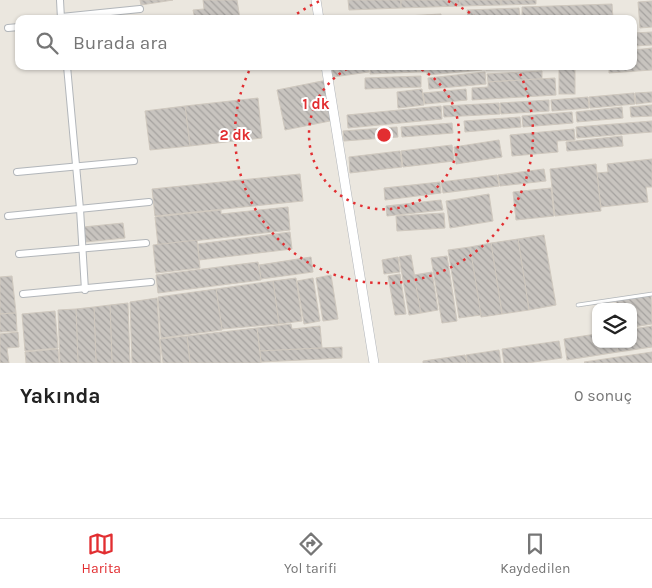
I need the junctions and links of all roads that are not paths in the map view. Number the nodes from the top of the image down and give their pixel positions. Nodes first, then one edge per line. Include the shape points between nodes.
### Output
1 (60, 0) edge
2 (316, 0) edge
3 (140, 9) dead end
4 (61, 15) edge
5 (87, 15) edge
6 (318, 15) edge
7 (15, 27) edge
8 (8, 28) dead end
9 (66, 70) edge
10 (327, 70) edge
11 (134, 161) dead end
12 (76, 166) junction
13 (16, 172) dead end
14 (149, 202) dead end
15 (80, 209) junction
16 (8, 216) dead end
17 (146, 243) dead end
18 (82, 249) junction
19 (19, 254) dead end
20 (151, 282) dead end
21 (85, 290) junction
22 (23, 294) dead end
23 (652, 294) edge
24 (578, 305) dead end
25 (374, 363) edge

1 - 4 street
2 - 6 street
3 - 5 street
7 - 8 street
9 - 12 street
10 - 25 street
11 - 12 street
12 - 13 street
12 - 15 street
14 - 15 street
15 - 16 street
15 - 18 street
17 - 18 street
18 - 19 street
18 - 21 street
20 - 21 street
21 - 22 street
23 - 24 lane

